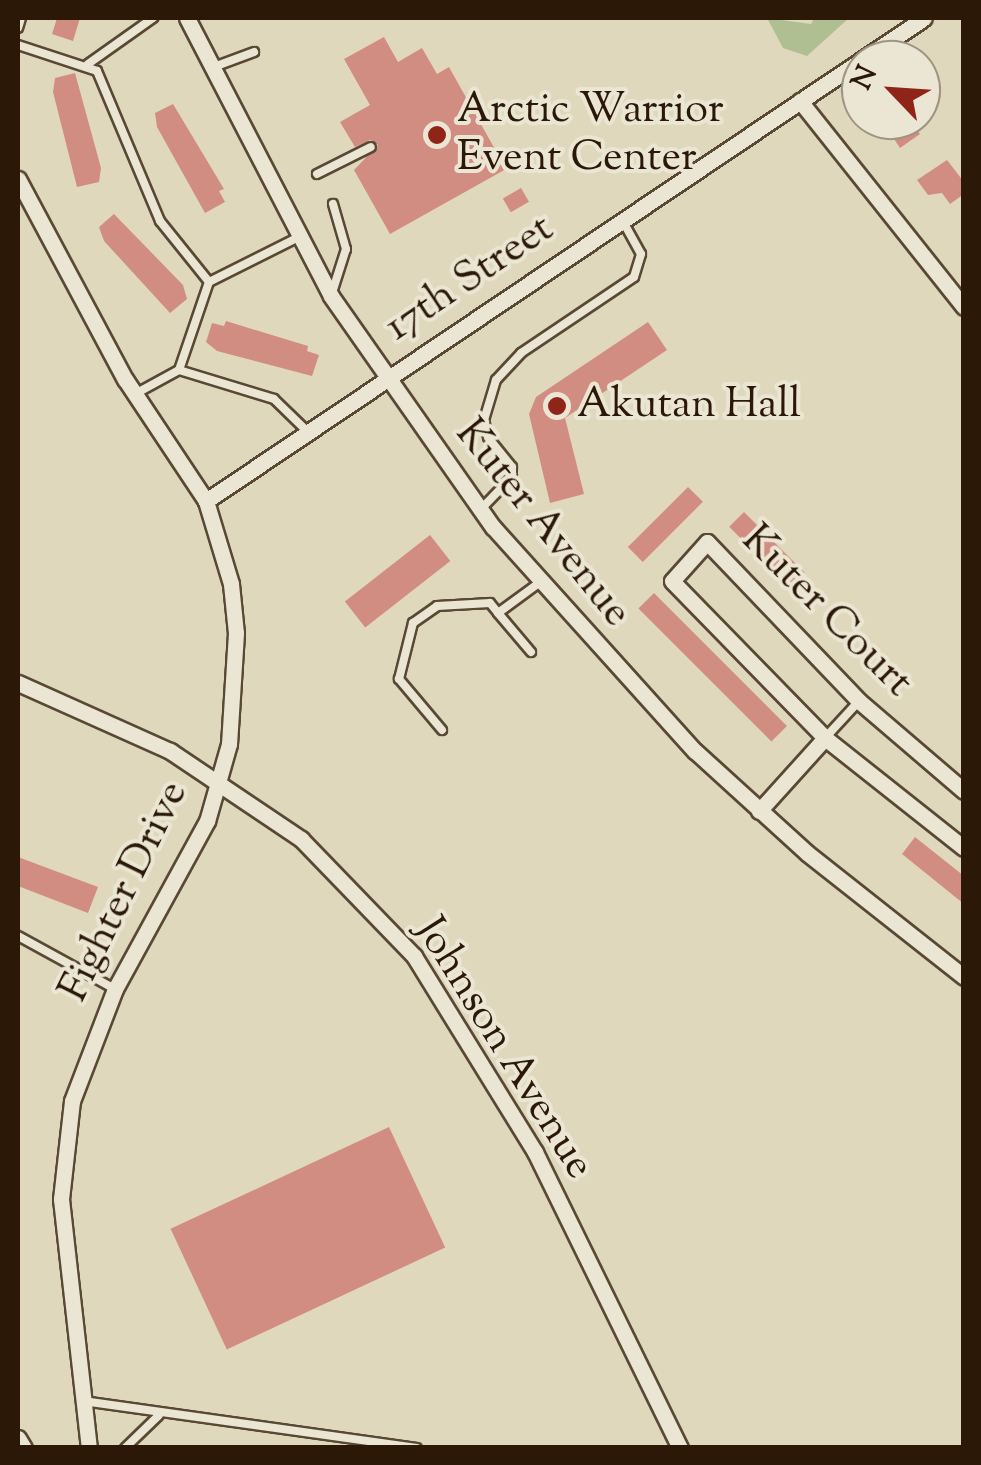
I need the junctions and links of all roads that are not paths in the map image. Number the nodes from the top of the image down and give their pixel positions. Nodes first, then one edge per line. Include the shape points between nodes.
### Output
1 (21, 18) edge
2 (154, 18) edge
3 (187, 18) edge
4 (924, 18) edge
5 (18, 28) edge
6 (18, 45) edge
7 (254, 52) dead end
8 (88, 64) junction
9 (209, 68) junction
10 (800, 100) junction
11 (371, 147) dead end
12 (317, 174) dead end
13 (18, 179) edge
14 (333, 204) dead end
15 (622, 220) junction
16 (299, 237) junction
17 (208, 282) junction
18 (331, 296) junction
19 (964, 307) edge
20 (179, 370) junction
21 (386, 378) junction
22 (135, 394) junction
23 (307, 432) junction
24 (206, 501) junction
25 (480, 510) junction
26 (538, 582) junction
27 (498, 613) junction
28 (531, 652) dead end
29 (18, 683) edge
30 (858, 701) junction
31 (442, 730) dead end
32 (825, 738) junction
33 (218, 786) junction
34 (964, 792) edge
35 (759, 810) junction
36 (964, 848) edge
37 (18, 936) edge
38 (964, 976) edge
39 (115, 989) junction
40 (84, 1402) junction
41 (159, 1415) junction
42 (18, 1438) edge
43 (24, 1448) edge
44 (88, 1448) edge
45 (125, 1448) edge
46 (417, 1448) edge
47 (680, 1448) edge

1 - 5 lane
2 - 8 lane
3 - 9 street, Kuter Avenue
4 - 10 street, 17th Street
6 - 8 lane
7 - 9 lane
8 - 17 lane via 160,222
9 - 16 street, Kuter Avenue
10 - 15 street, 17th Street
10 - 19 street
11 - 12 lane
13 - 22 street, Fighter Drive
14 - 18 lane via 346,249
15 - 21 street, 17th Street
15 - 25 lane via 642,254 634,276 521,352 486,400 488,437 508,457 512,478
16 - 17 lane
16 - 18 street, Kuter Avenue
17 - 20 lane
18 - 21 street, Kuter Avenue
20 - 22 lane
20 - 23 lane via 274,399
21 - 23 street, 17th Street
21 - 25 street, Kuter Avenue
22 - 24 street, Fighter Drive
23 - 24 street, 17th Street
24 - 33 street, Fighter Drive via 231,584 236,633 238,684
25 - 26 street, Kuter Avenue
26 - 27 lane
26 - 35 street, Kuter Avenue via 618,672
27 - 28 lane
27 - 31 lane via 490,603 437,606 413,623 400,678
29 - 33 street, Johnson Avenue via 170,751
30 - 32 lane
30 - 32 street, Kuter Court via 707,542 672,580
30 - 34 street, Kuter Court
32 - 35 street
32 - 36 street, Kuter Court
33 - 39 street, Fighter Drive via 186,867
33 - 47 street, Johnson Avenue via 300,839 414,956 534,1152
35 - 38 street, Kuter Avenue
37 - 39 lane
39 - 40 street, Fighter Drive via 88,1046 62,1153 61,1199
40 - 41 lane
40 - 44 street, Fighter Drive
41 - 45 lane
41 - 46 lane
42 - 43 street

